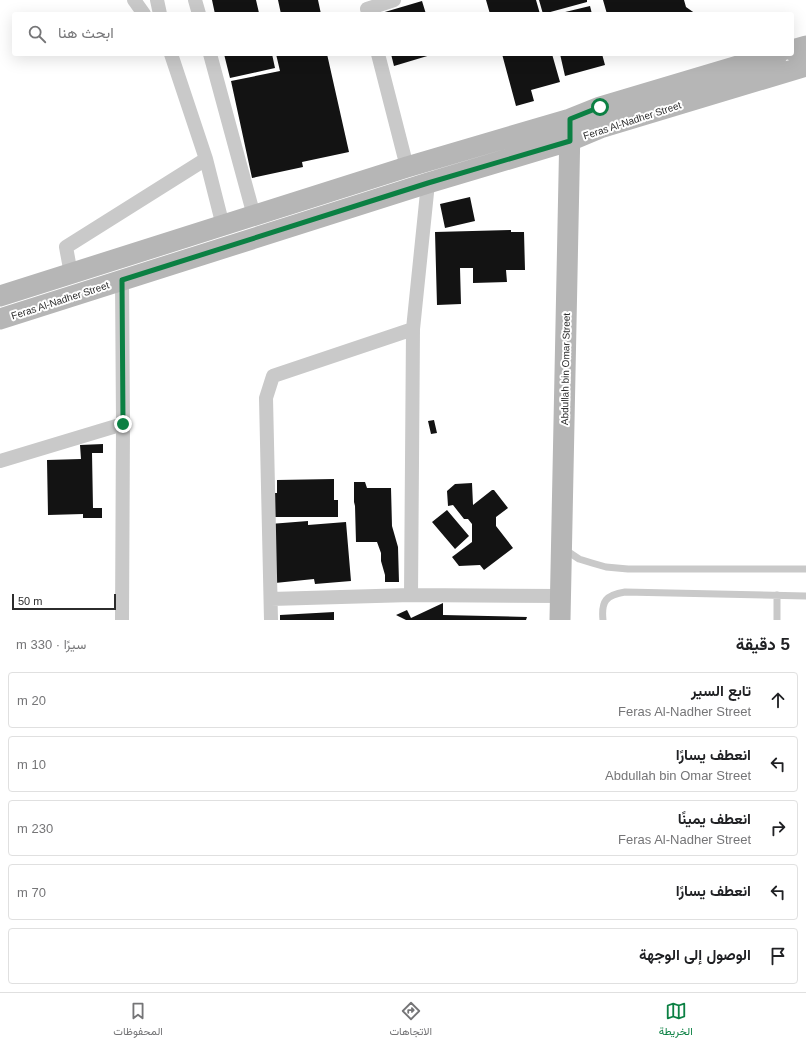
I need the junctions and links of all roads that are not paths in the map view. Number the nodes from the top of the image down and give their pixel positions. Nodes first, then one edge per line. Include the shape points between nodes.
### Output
1 (134, 0) edge
2 (157, 0) edge
3 (195, 0) edge
4 (394, 0) edge
5 (367, 8) edge
6 (143, 12) edge
7 (160, 12) edge
8 (198, 12) edge
9 (806, 46) edge
10 (794, 49) edge
11 (172, 56) edge
12 (211, 56) edge
13 (379, 56) edge
14 (771, 56) edge
15 (806, 66) edge
16 (570, 119) junction
17 (570, 141) junction
18 (206, 160) junction
19 (407, 167) junction
20 (428, 183) junction
21 (254, 216) junction
22 (223, 226) junction
23 (71, 274) junction
24 (122, 280) junction
25 (0, 296) edge
26 (0, 319) edge
27 (413, 328) junction
28 (123, 424) junction
29 (0, 461) edge
30 (562, 547) junction
31 (806, 569) edge
32 (411, 595) junction
33 (777, 595) junction
34 (561, 596) junction
35 (806, 596) edge
36 (271, 599) junction
37 (122, 620) edge
38 (271, 620) edge
39 (560, 620) edge
40 (603, 620) edge
41 (777, 620) edge

1 - 6 street
2 - 7 street
3 - 8 street
4 - 5 street
9 - 10 street
11 - 18 street
12 - 21 street
13 - 19 street
14 - 16 street, Feras Al-Nadher Street via 600,107
15 - 17 street, Feras Al-Nadher Street via 600,128
16 - 17 street, Abdullah bin Omar Street
16 - 19 street, Feras Al-Nadher Street
17 - 20 street, Feras Al-Nadher Street
17 - 30 street, Abdullah bin Omar Street
18 - 22 street
18 - 23 street via 66,247
19 - 21 street, Feras Al-Nadher Street
20 - 24 street, Feras Al-Nadher Street
20 - 27 street
21 - 22 street, Feras Al-Nadher Street
22 - 23 street, Feras Al-Nadher Street
23 - 25 street, Feras Al-Nadher Street
24 - 26 street, Feras Al-Nadher Street
24 - 28 street
27 - 32 street
27 - 36 street via 273,376 266,398
28 - 29 street
28 - 37 street
30 - 31 lane via 579,559 606,567 628,569
30 - 34 street, Abdullah bin Omar Street
32 - 34 street
32 - 36 street
33 - 35 lane
33 - 40 lane via 625,592 615,594 605,602 602,608
33 - 41 lane
34 - 39 street, Abdullah bin Omar Street
36 - 38 street

